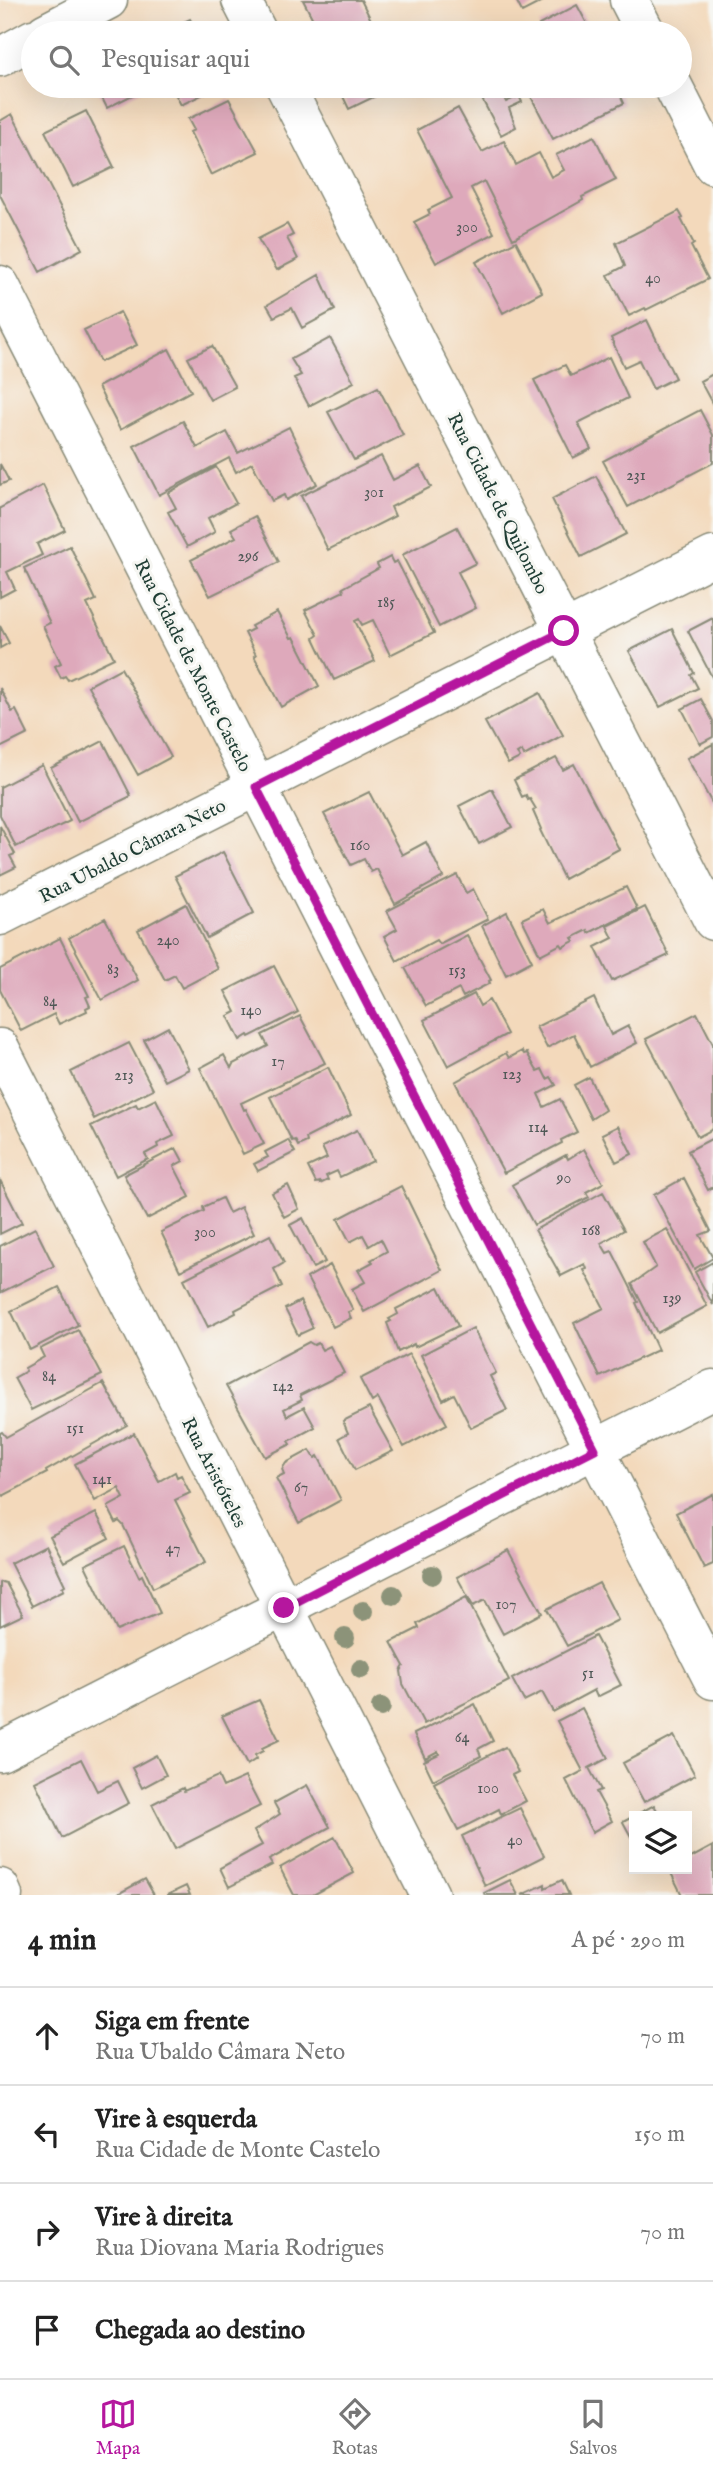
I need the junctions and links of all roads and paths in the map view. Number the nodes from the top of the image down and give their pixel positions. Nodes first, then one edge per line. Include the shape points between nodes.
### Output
1 (108, 0) edge
2 (241, 0) edge
3 (629, 0) edge
4 (68, 21) edge
5 (252, 21) edge
6 (640, 21) edge
7 (21, 46) edge
8 (0, 57) edge
9 (291, 98) edge
10 (679, 98) edge
11 (713, 164) edge
12 (0, 285) edge
13 (713, 556) edge
14 (564, 631) junction
15 (256, 787) junction
16 (0, 916) edge
17 (713, 921) edge
18 (0, 1048) edge
19 (713, 1389) edge
20 (595, 1449) junction
21 (284, 1608) junction
22 (713, 1680) edge
23 (0, 1752) edge
24 (0, 1888) edge
25 (4, 1895) edge
26 (430, 1895) edge

1 - 4 street
2 - 5 street
3 - 6 street
7 - 8 street
9 - 14 street, Rua Cidade de Quilombo
10 - 11 street
12 - 15 street, Rua Cidade de Monte Castelo
13 - 14 street, Rua Ubaldo Câmara Neto
14 - 15 street, Rua Ubaldo Câmara Neto
14 - 17 street, Rua Cidade de Quilombo
15 - 16 street, Rua Ubaldo Câmara Neto
15 - 20 street, Rua Cidade de Monte Castelo
18 - 21 street, Rua Aristóteles
19 - 20 street
20 - 21 street
20 - 22 street, Rua Cidade de Monte Castelo
21 - 23 street
21 - 26 street, Rua Aristóteles
24 - 25 street

